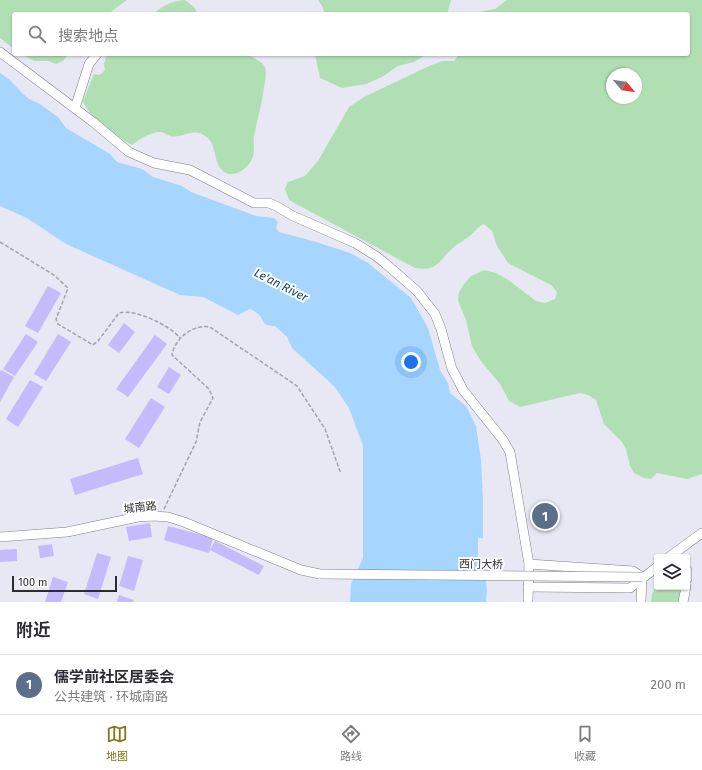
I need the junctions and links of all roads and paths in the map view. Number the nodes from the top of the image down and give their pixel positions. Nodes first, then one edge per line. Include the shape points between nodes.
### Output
1 (0, 52) edge
2 (95, 56) edge
3 (75, 108) junction
4 (0, 242) edge
5 (180, 338) junction
6 (341, 474) dead end
7 (160, 516) junction
8 (702, 533) edge
9 (0, 537) edge
10 (676, 554) edge
11 (529, 564) junction
12 (654, 569) edge
13 (320, 574) joint
14 (642, 578) junction
15 (528, 587) junction
16 (685, 590) edge
17 (528, 602) edge
18 (641, 602) edge
19 (683, 602) edge

1 - 3 street
2 - 3 street via 89,64
3 - 11 street via 129,152 154,163 190,170 254,203 269,203 355,243 376,256 417,291 435,314 452,369 463,390 510,452
4 - 5 path via 54,275 68,288 56,319 58,324 93,345 119,313 124,312 147,317 176,332
5 - 6 path via 195,328 210,327 297,386 325,429
5 - 7 path via 172,355 209,389 213,398 200,422 196,442
7 - 9 street, 城南路 via 138,517 67,532
7 - 13 street, 城南路 via 184,522 301,570
8 - 10 street
11 - 14 street via 633,571
11 - 15 street
12 - 14 street
13 - 14 street, 西门大桥, bridge
14 - 15 street via 630,588
14 - 18 street
15 - 17 street
16 - 19 street

